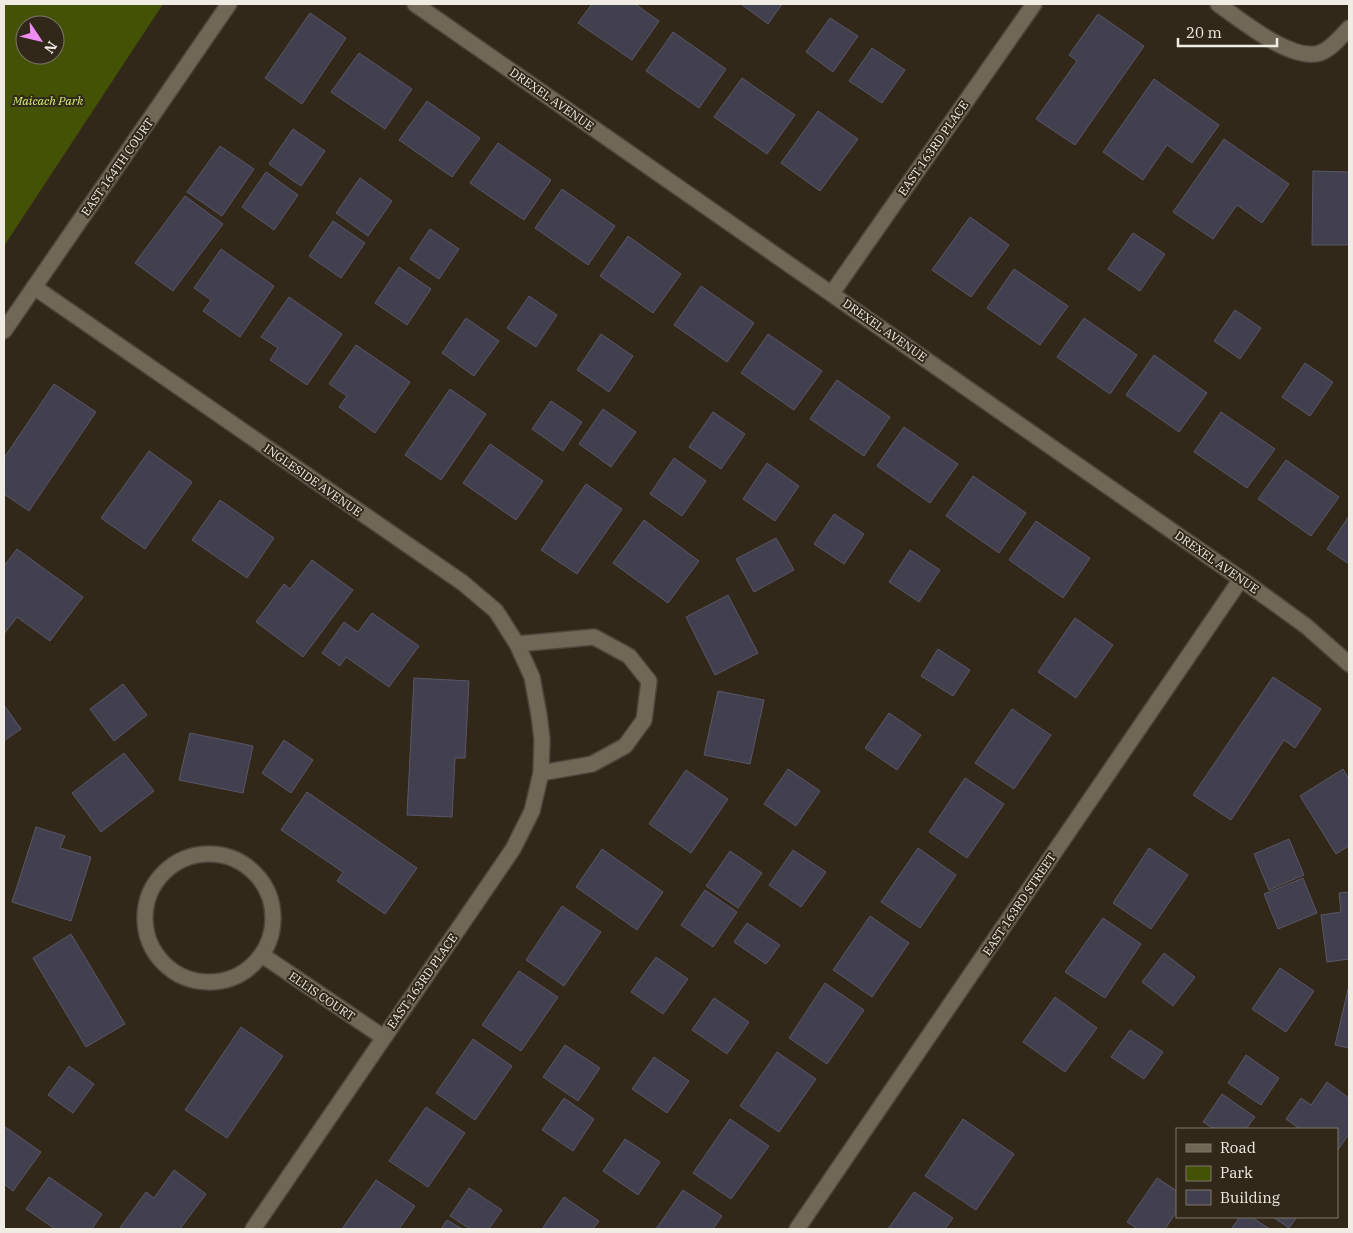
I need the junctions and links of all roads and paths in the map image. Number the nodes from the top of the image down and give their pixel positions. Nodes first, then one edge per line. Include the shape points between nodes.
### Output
1 (229, 4) edge
2 (415, 4) edge
3 (1034, 4) edge
4 (1218, 4) edge
5 (1349, 28) edge
6 (34, 287) junction
7 (832, 293) junction
8 (4, 331) edge
9 (1241, 579) junction
10 (518, 644) junction
11 (1349, 664) edge
12 (539, 715) joint
13 (541, 773) junction
14 (262, 955) junction
15 (383, 1037) junction
16 (253, 1229) edge
17 (797, 1229) edge

1 - 6 street, EAST 164TH COURT
2 - 7 street, DREXEL AVENUE
3 - 7 street, EAST 163RD PLACE
4 - 5 street via 1272,42 1301,53 1319,53
6 - 8 street, EAST 164TH COURT
6 - 10 street, INGLESIDE AVENUE via 463,583 496,611
7 - 9 street, DREXEL AVENUE
9 - 11 street, DREXEL AVENUE via 1306,626
9 - 17 street, EAST 163RD STREET
10 - 12 street, INGLESIDE AVENUE via 532,677
10 - 13 street via 594,638 629,656 648,681 644,720 625,746 592,764
12 - 13 street, EAST 163RD PLACE
13 - 15 street, EAST 163RD PLACE via 532,812 513,849
14 - 14 street via 271,937 274,916 270,896 260,878 244,864 226,856 199,855 168,868 154,884 146,904 145,926 151,948 164,965 183,978 204,983 226,980 246,971
14 - 15 street, ELLIS COURT
15 - 16 street, EAST 163RD PLACE

